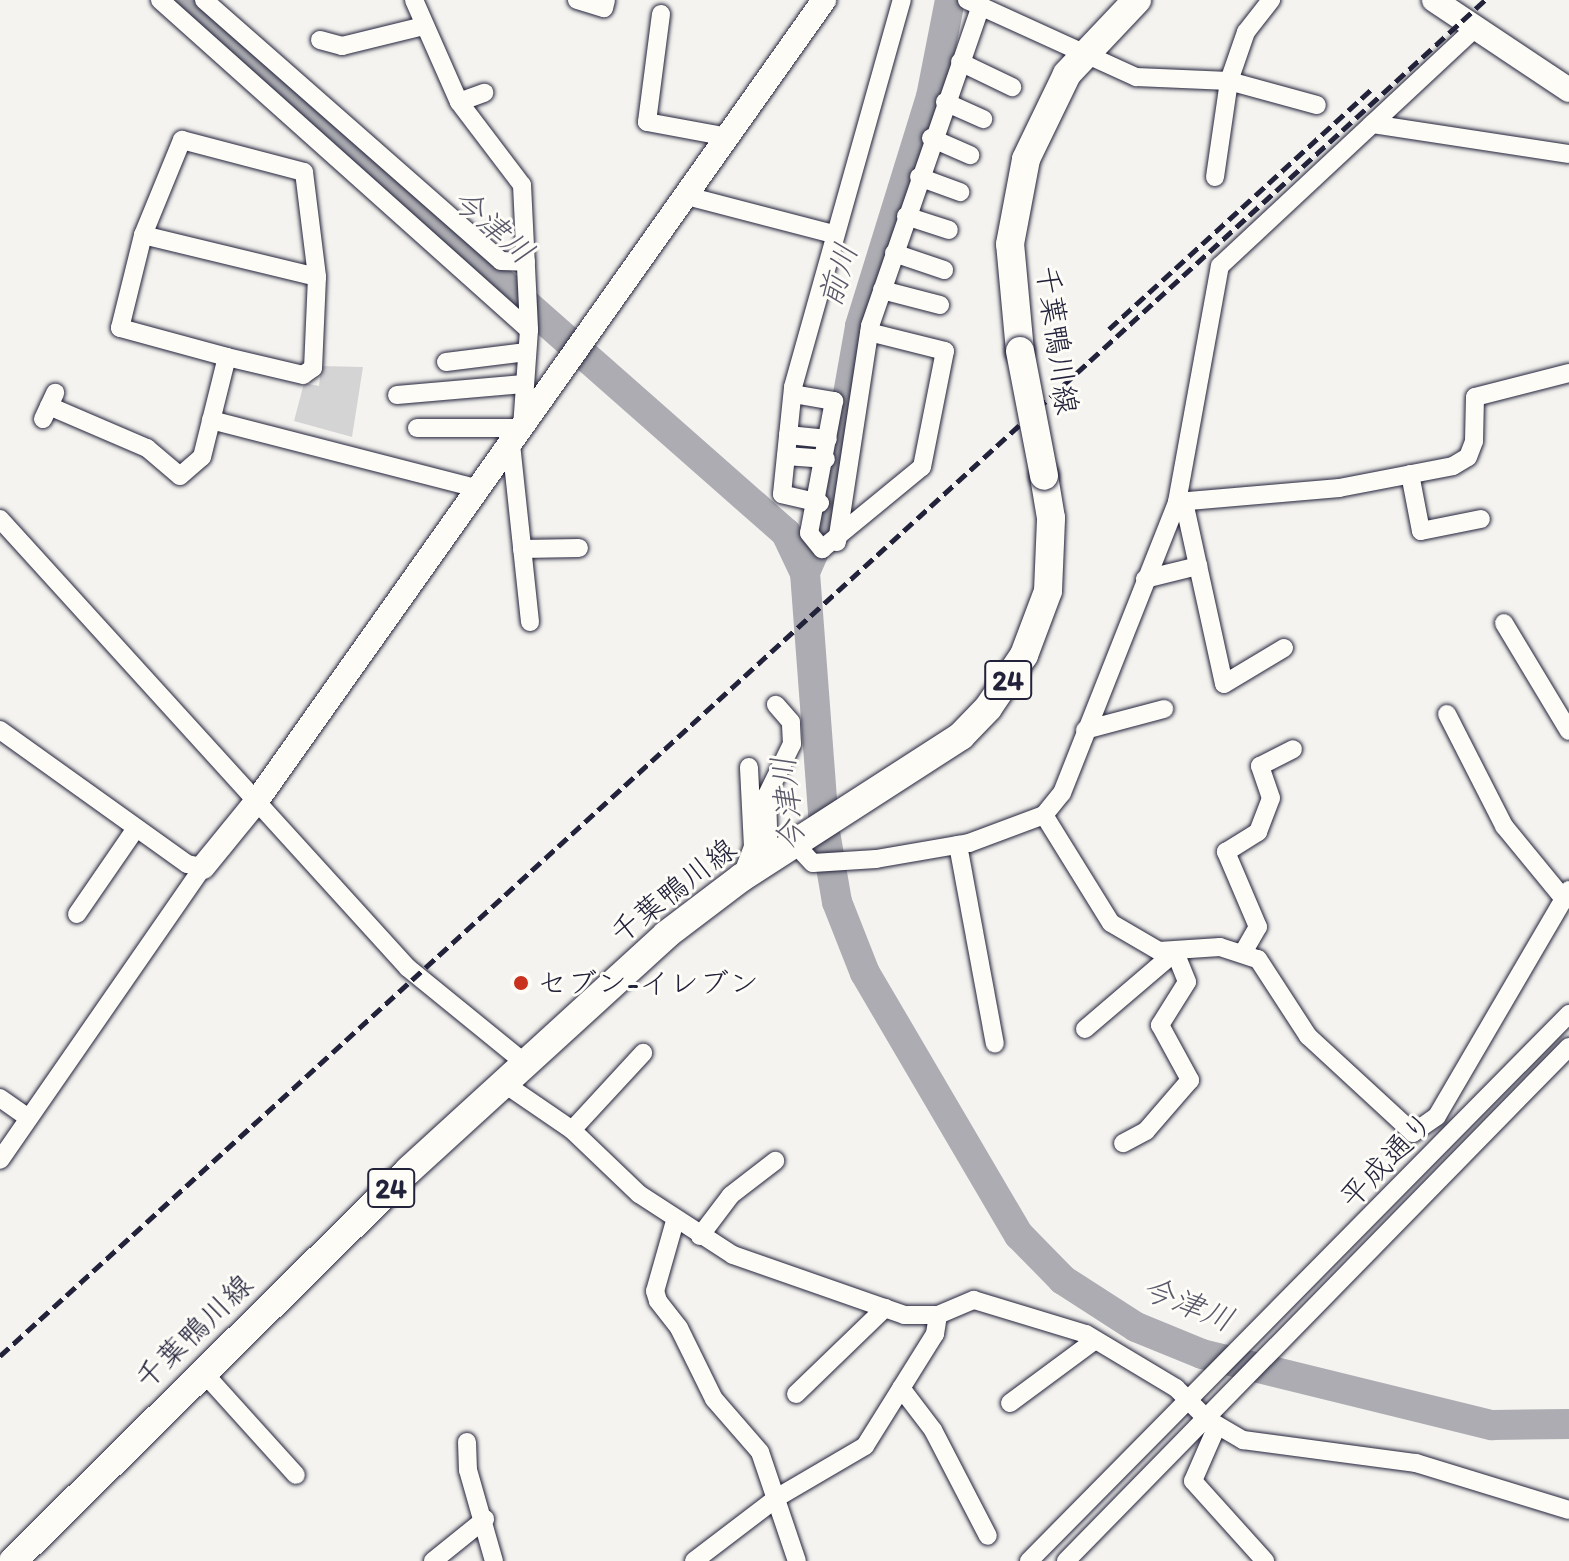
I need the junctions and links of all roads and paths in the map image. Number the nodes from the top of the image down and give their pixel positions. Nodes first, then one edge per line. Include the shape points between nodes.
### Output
1 (160, 0) edge
2 (204, 0) edge
3 (414, 0) edge
4 (577, 0) edge
5 (606, 0) edge
6 (824, 0) edge
7 (902, 0) edge
8 (1137, 0) edge
9 (1271, 0) edge
10 (1434, 0) edge
11 (974, 2) edge
12 (661, 14) dead end
13 (424, 26) junction
14 (1475, 28) junction
15 (320, 40) dead end
16 (1082, 55) junction
17 (960, 62) junction
18 (1229, 81) junction
19 (1012, 87) dead end
20 (1569, 90) edge
21 (484, 93) dead end
22 (459, 102) junction
23 (945, 102) junction
24 (1317, 105) dead end
25 (983, 119) dead end
26 (1372, 124) junction
27 (728, 137) junction
28 (931, 138) junction
29 (1569, 154) edge
30 (970, 155) dead end
31 (919, 177) junction
32 (1215, 177) dead end
33 (960, 192) dead end
34 (687, 196) junction
35 (906, 216) junction
36 (949, 230) dead end
37 (833, 234) junction
38 (143, 235) junction
39 (894, 253) junction
40 (526, 262) junction
41 (944, 270) dead end
42 (317, 277) junction
43 (882, 290) junction
44 (940, 305) dead end
45 (529, 330) junction
46 (869, 332) junction
47 (526, 352) junction
48 (227, 357) junction
49 (446, 362) dead end
50 (1569, 373) edge
51 (524, 384) junction
52 (793, 394) junction
53 (397, 395) dead end
54 (49, 406) dead end
55 (211, 420) junction
56 (417, 428) dead end
57 (788, 435) junction
58 (517, 436) junction
59 (828, 439) junction
60 (786, 456) junction
61 (826, 459) junction
62 (1410, 474) junction
63 (479, 489) junction
64 (1181, 502) junction
65 (820, 503) junction
66 (0, 519) edge
67 (1481, 519) dead end
68 (837, 542) junction
69 (579, 548) dead end
70 (522, 549) junction
71 (1198, 566) junction
72 (1145, 579) junction
73 (530, 622) dead end
74 (1504, 623) dead end
75 (1284, 648) dead end
76 (776, 705) dead end
77 (1164, 709) dead end
78 (1563, 709) edge
79 (1447, 714) dead end
80 (0, 730) edge
81 (1085, 730) junction
82 (1569, 731) edge
83 (1293, 749) dead end
84 (749, 767) dead end
85 (256, 802) junction
86 (1044, 815) junction
87 (136, 828) junction
88 (958, 845) junction
89 (804, 854) junction
90 (769, 859) junction
91 (203, 867) junction
92 (741, 878) junction
93 (1567, 894) edge
94 (77, 914) dead end
95 (1244, 951) junction
96 (1175, 952) junction
97 (1569, 1014) edge
98 (1085, 1029) dead end
99 (995, 1044) dead end
100 (1569, 1047) edge
101 (643, 1053) dead end
102 (525, 1063) junction
103 (502, 1082) junction
104 (0, 1098) edge
105 (29, 1118) junction
106 (1422, 1129) junction
107 (572, 1130) junction
108 (1123, 1143) dead end
109 (1439, 1146) junction
110 (0, 1160) edge
111 (775, 1161) dead end
112 (1455, 1162) junction
113 (675, 1221) junction
114 (700, 1236) junction
115 (885, 1308) junction
116 (938, 1315) junction
117 (1095, 1340) junction
118 (202, 1371) junction
119 (901, 1388) junction
120 (796, 1394) dead end
121 (1188, 1400) junction
122 (1010, 1403) dead end
123 (1212, 1422) junction
124 (467, 1442) dead end
125 (1170, 1456) junction
126 (296, 1475) dead end
127 (1193, 1481) junction
128 (778, 1497) junction
129 (1569, 1510) edge
130 (485, 1519) junction
131 (988, 1536) dead end
132 (13, 1561) edge
133 (433, 1561) edge
134 (494, 1561) edge
135 (694, 1561) edge
136 (797, 1561) edge
137 (1029, 1561) edge
138 (1066, 1561) edge
139 (1265, 1561) edge

1 - 45 street
2 - 40 street via 501,261
3 - 13 street
4 - 5 street via 604,8
6 - 27 street
7 - 37 street via 874,116
8 - 16 main road, 千葉鴨川線 / 24
9 - 18 street via 1246,32
10 - 14 street
11 - 16 street
11 - 17 street
12 - 27 street via 647,122
13 - 15 street via 342,46
13 - 22 street
14 - 20 street
14 - 26 street
16 - 18 street via 1136,77
16 - 89 main road, 千葉鴨川線 / 24, bridge via 1051,99 1017,190 1011,275 1044,476 1049,579 1024,655 961,736 843,813
17 - 19 street
17 - 23 street
18 - 24 street
18 - 32 street
21 - 22 street
22 - 40 street via 522,185
23 - 25 street
23 - 28 street
26 - 29 street
26 - 64 street via 1220,266
27 - 34 street
28 - 30 street
28 - 31 street
31 - 33 street
31 - 35 street
34 - 37 street
34 - 58 street
35 - 36 street
35 - 39 street
37 - 52 street
38 - 42 street
38 - 42 street via 182,140 304,172
38 - 48 street via 120,328
39 - 41 street
39 - 43 street
40 - 45 street
42 - 48 street via 313,368 303,375
43 - 44 street
43 - 46 street
45 - 47 street
46 - 68 street
46 - 68 street via 945,351 922,467
47 - 49 street
47 - 51 street
48 - 55 street
50 - 62 street via 1475,397 1468,457
51 - 53 street
51 - 58 street
52 - 57 street
52 - 59 street via 834,401
54 - 55 street via 147,448 180,476 202,457
55 - 63 street
56 - 58 street
57 - 59 street
57 - 60 street
58 - 63 street
58 - 70 street
59 - 61 street
60 - 61 street
60 - 65 street via 782,494
61 - 65 street
62 - 64 street via 1339,488
62 - 67 street via 1421,531
63 - 85 street
64 - 71 street
64 - 72 street
65 - 68 street via 809,533 822,549
66 - 85 street
69 - 70 street
70 - 73 street
71 - 72 street
71 - 75 street via 1224,684
72 - 81 street
74 - 78 street
76 - 90 street via 791,722 792,744 767,795
77 - 81 street
78 - 82 street
79 - 93 street via 1504,826
80 - 87 street
81 - 86 street via 1062,793
83 - 95 street via 1260,766 1271,798 1258,832 1226,852 1258,927
84 - 92 street via 753,847
85 - 91 street
85 - 102 street via 415,975
86 - 88 street
86 - 96 street via 1111,923 1147,946
87 - 91 street via 187,864
87 - 94 street
88 - 89 street via 846,861
88 - 99 street
89 - 90 main road, 千葉鴨川線 / 24
90 - 92 main road, 千葉鴨川線 / 24
91 - 105 street
92 - 102 main road, 千葉鴨川線 / 24 via 666,935
93 - 106 street via 1514,994 1437,1116
95 - 96 street
95 - 106 street via 1258,959 1308,1036 1404,1130
96 - 98 street
96 - 108 street via 1187,982 1160,1025 1190,1080 1146,1131
97 - 109 street, 平成通り
100 - 112 street, 平成通り
101 - 107 street
102 - 103 main road, 千葉鴨川線 / 24
103 - 107 street
103 - 118 main road, 千葉鴨川線 / 24
104 - 105 street
105 - 110 street
106 - 109 street
107 - 113 street
109 - 112 street
109 - 121 street, 平成通り
111 - 114 street via 731,1195
112 - 123 street, 平成通り via 1268,1352
113 - 114 street
113 - 128 street via 655,1291 658,1301 679,1328 714,1399 760,1452
114 - 115 street via 733,1255
115 - 116 street
115 - 120 street
116 - 117 street via 974,1300
116 - 119 street via 935,1334
117 - 121 street
117 - 122 street
118 - 126 street
118 - 132 main road, 千葉鴨川線 / 24
119 - 128 street via 865,1446
119 - 131 street via 933,1430
121 - 123 street
121 - 137 street
123 - 125 street
123 - 127 street
123 - 129 street via 1243,1440 1416,1463
124 - 130 street via 468,1470
125 - 127 street
125 - 138 street
127 - 139 street
128 - 135 street
128 - 136 street
130 - 133 street
130 - 134 street

